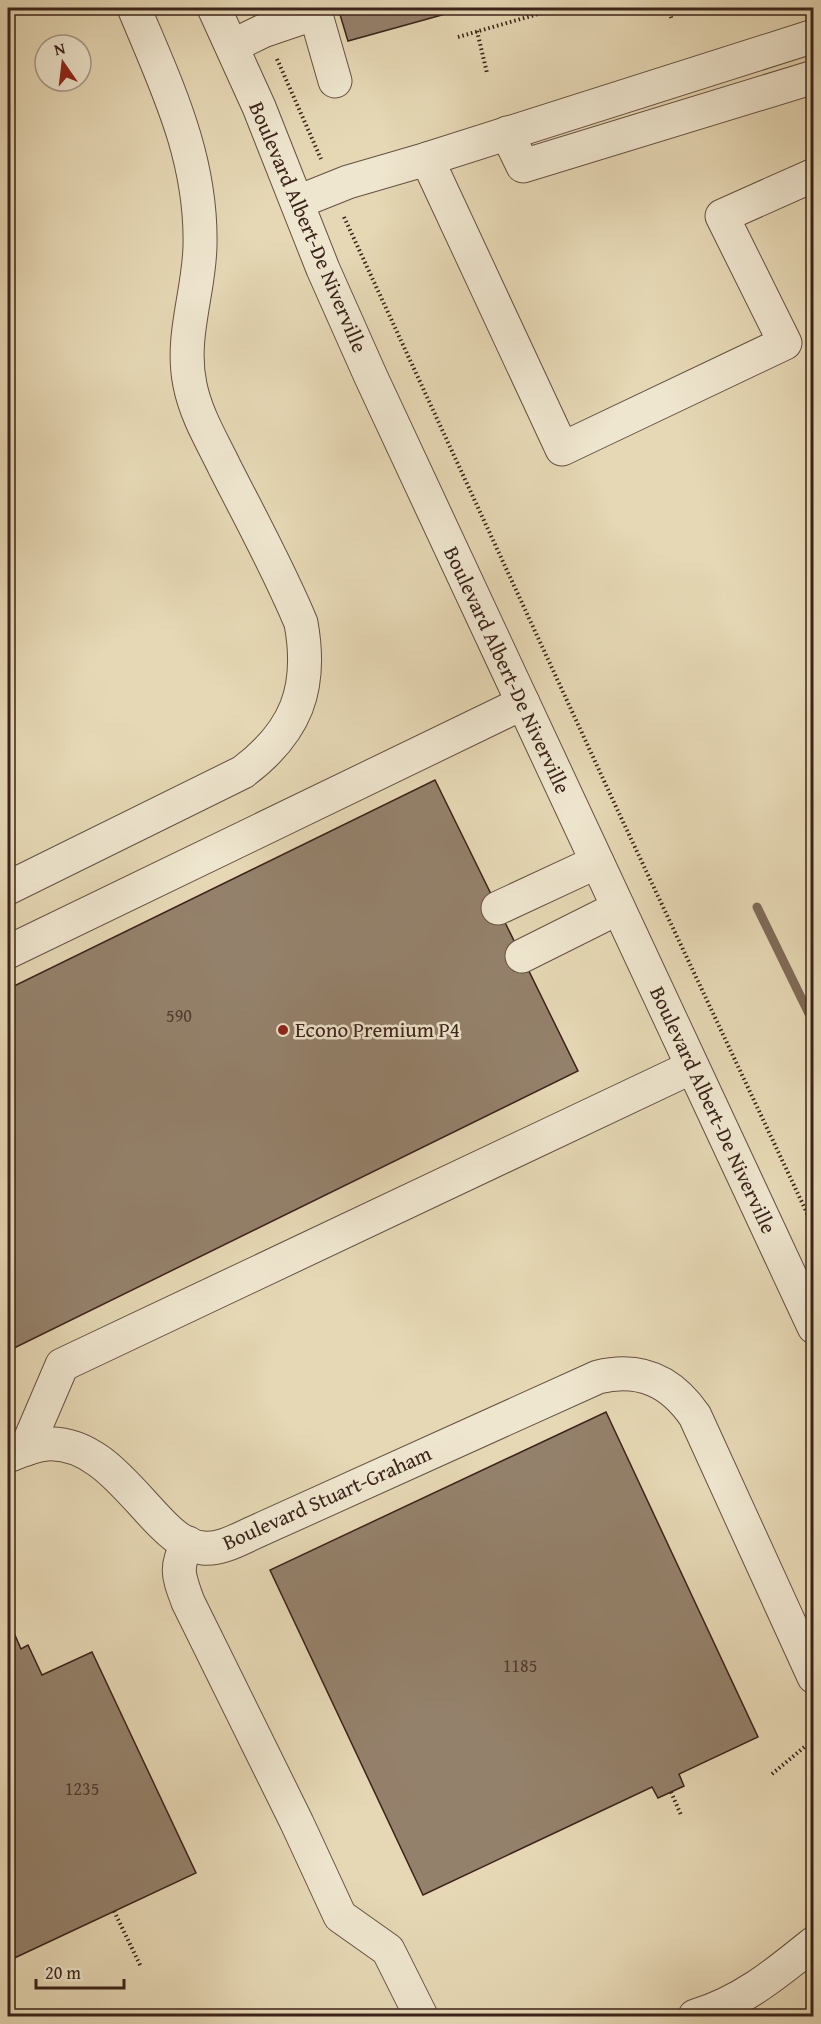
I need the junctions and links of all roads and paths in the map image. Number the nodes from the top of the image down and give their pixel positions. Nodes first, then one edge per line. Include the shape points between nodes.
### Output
1 (134, 8) edge
2 (214, 8) edge
3 (558, 8) edge
4 (669, 8) edge
5 (315, 10) edge
6 (672, 20) dead end
7 (477, 31) junction
8 (813, 36) edge
9 (458, 37) dead end
10 (232, 46) junction
11 (272, 49) dead end
12 (487, 73) dead end
13 (813, 77) edge
14 (335, 81) dead end
15 (507, 133) junction
16 (427, 159) junction
17 (324, 166) dead end
18 (813, 175) edge
19 (298, 202) junction
20 (349, 231) dead end
21 (523, 703) junction
22 (597, 862) junction
23 (8, 888) edge
24 (498, 908) dead end
25 (618, 908) junction
26 (8, 952) edge
27 (522, 956) dead end
28 (692, 1067) junction
29 (813, 1228) edge
30 (813, 1327) edge
31 (17, 1453) edge
32 (188, 1543) junction
33 (813, 1677) edge
34 (813, 1739) edge
35 (772, 1774) dead end
36 (671, 1792) dead end
37 (681, 1815) dead end
38 (114, 1911) dead end
39 (813, 1943) edge
40 (141, 1967) dead end
41 (421, 2016) edge
42 (695, 2016) edge

1 - 23 street via 179,117 197,195 200,245 186,360 195,405 301,623 304,674 289,726 273,747 243,772
2 - 10 street, Boulevard Albert-De Niverville
3 - 7 path
4 - 6 path
5 - 10 street
5 - 14 street
7 - 9 path
7 - 12 path
8 - 15 street
10 - 19 street, Boulevard Albert-De Niverville
11 - 17 path, Boulevard Albert-De Niverville
13 - 15 street via 522,166
15 - 16 street
16 - 18 street via 562,449 785,343 722,216
16 - 19 street via 348,182
19 - 21 street, Boulevard Albert-De Niverville via 371,377
20 - 29 path, Boulevard Albert-De Niverville
21 - 22 street, Boulevard Albert-De Niverville
21 - 26 street
22 - 24 street
22 - 25 street, Boulevard Albert-De Niverville
25 - 27 street
25 - 28 street, Boulevard Albert-De Niverville
28 - 30 street, Boulevard Albert-De Niverville
28 - 31 street via 62,1365
31 - 32 street, Boulevard Stuart-Graham via 46,1444 76,1447 118,1477 173,1534
32 - 33 street, Boulevard Stuart-Graham via 215,1548 232,1542 598,1377 644,1376 676,1392 704,1434
32 - 41 street via 179,1559 178,1572 188,1602 340,1916 388,1950
34 - 35 path
36 - 37 path
38 - 40 path
39 - 42 street via 756,1988

